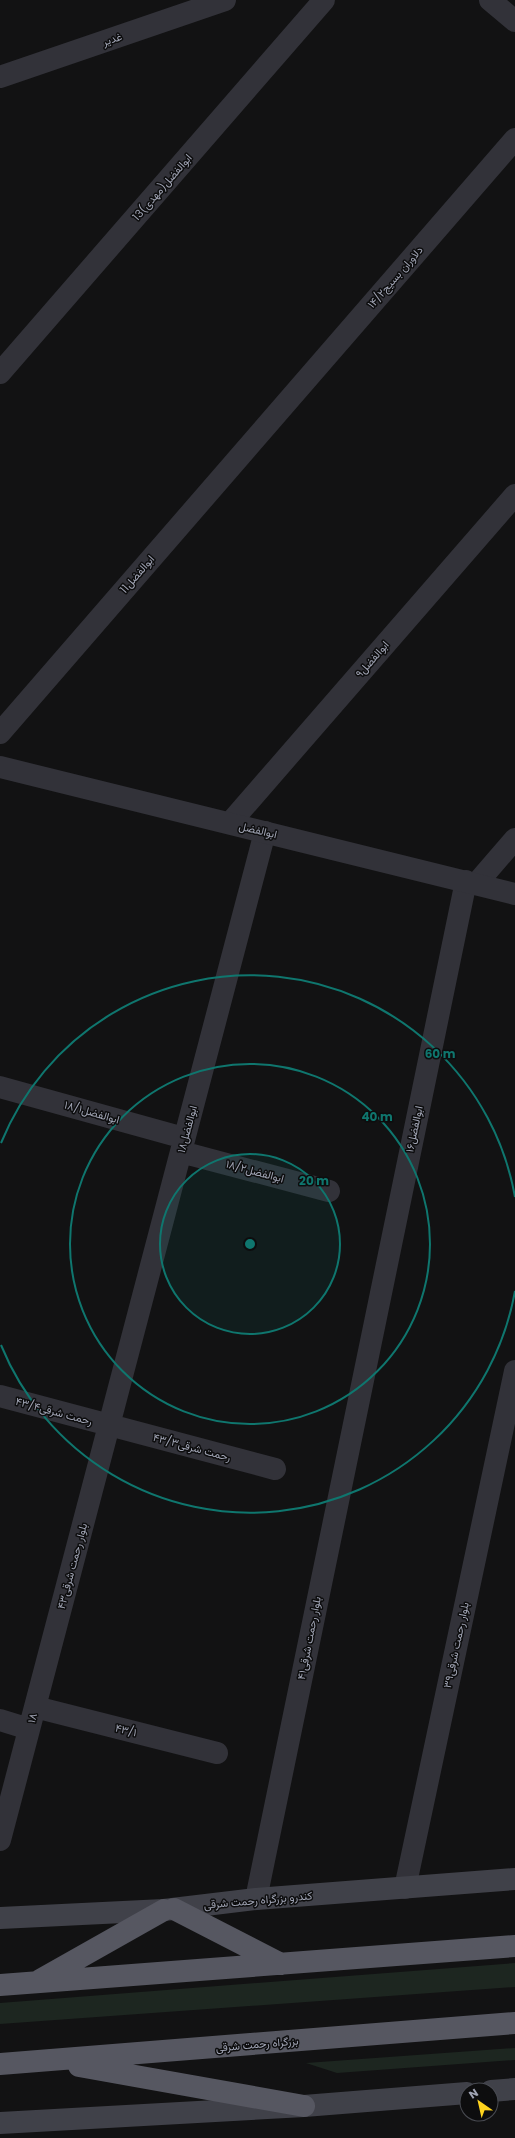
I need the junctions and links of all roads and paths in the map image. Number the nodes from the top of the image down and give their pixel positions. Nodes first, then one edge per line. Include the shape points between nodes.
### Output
1 (225, 0) edge
2 (324, 0) edge
3 (490, 0) edge
4 (515, 21) edge
5 (0, 77) edge
6 (515, 139) edge
7 (0, 374) edge
8 (275, 416) joint
9 (515, 495) edge
10 (0, 732) edge
11 (0, 767) edge
12 (230, 824) junction
13 (265, 832) junction
14 (515, 839) edge
15 (471, 882) junction
16 (515, 894) edge
17 (0, 1087) edge
18 (183, 1145) junction
19 (329, 1191) dead end
20 (515, 1370) edge
21 (362, 1377) joint
22 (0, 1396) edge
23 (109, 1425) junction
24 (275, 1469) dead end
25 (34, 1706) junction
26 (0, 1720) edge
27 (29, 1729) junction
28 (217, 1752) dead end
29 (0, 1840) edge
30 (515, 1879) edge
31 (405, 1888) junction
32 (256, 1899) junction
33 (169, 1909) junction
34 (0, 1918) edge
35 (515, 1946) edge
36 (281, 1964) junction
37 (34, 1984) junction
38 (0, 1985) edge
39 (515, 2023) edge
40 (48, 2060) junction
41 (0, 2064) edge
42 (515, 2089) edge
43 (499, 2090) edge
44 (459, 2094) edge
45 (304, 2106) junction
46 (0, 2123) edge

1 - 5 street, غدیر
2 - 7 street, 13ابوالفضل(مهدی)
3 - 4 street
6 - 8 street, ۱۴/۲دلاوران بسیج
8 - 10 street, 11ابوالفضل
9 - 12 street, ابوالفضل۹
11 - 12 street, ابوالفضل
12 - 13 street, ابوالفضل
13 - 15 street, ابوالفضل
13 - 18 street, ابوالفضل۱۸
14 - 15 street
15 - 16 street, ابوالفضل
15 - 21 street, ابوالفضل۱۶
17 - 18 street, ابوالفضل۱۸/۱
18 - 19 street, ۱۸/۲ابوالفضل
18 - 23 street, ابوالفضل۱۸
20 - 31 street, بلوار رحمت شرقی۳۹
21 - 32 street, بلوار رحمت شرقی۴۱
22 - 23 street, ۴۳/۴رحمت شرقی
23 - 24 street, ۴۳/۳رحمت شرقی
23 - 25 street, بلوار رحمت شرقی۴۳
25 - 27 street, ۱۸
25 - 28 street, ۴۳/۱
26 - 27 street
27 - 29 street
30 - 31 main road, کندرو بزرگراه رحمت شرقی
31 - 32 main road, کندرو بزرگراه رحمت شرقی
32 - 33 main road, کندرو بزرگراه رحمت شرقی
33 - 34 main road, کندرو بزرگراه رحمت شرقی
33 - 36 highway
33 - 37 highway
35 - 36 highway
36 - 37 highway
37 - 38 highway
39 - 40 highway, بزرگراه رحمت شرقی
40 - 41 highway, بزرگراه رحمت شرقی
40 - 45 highway
42 - 43 main road
44 - 45 main road
45 - 46 main road

